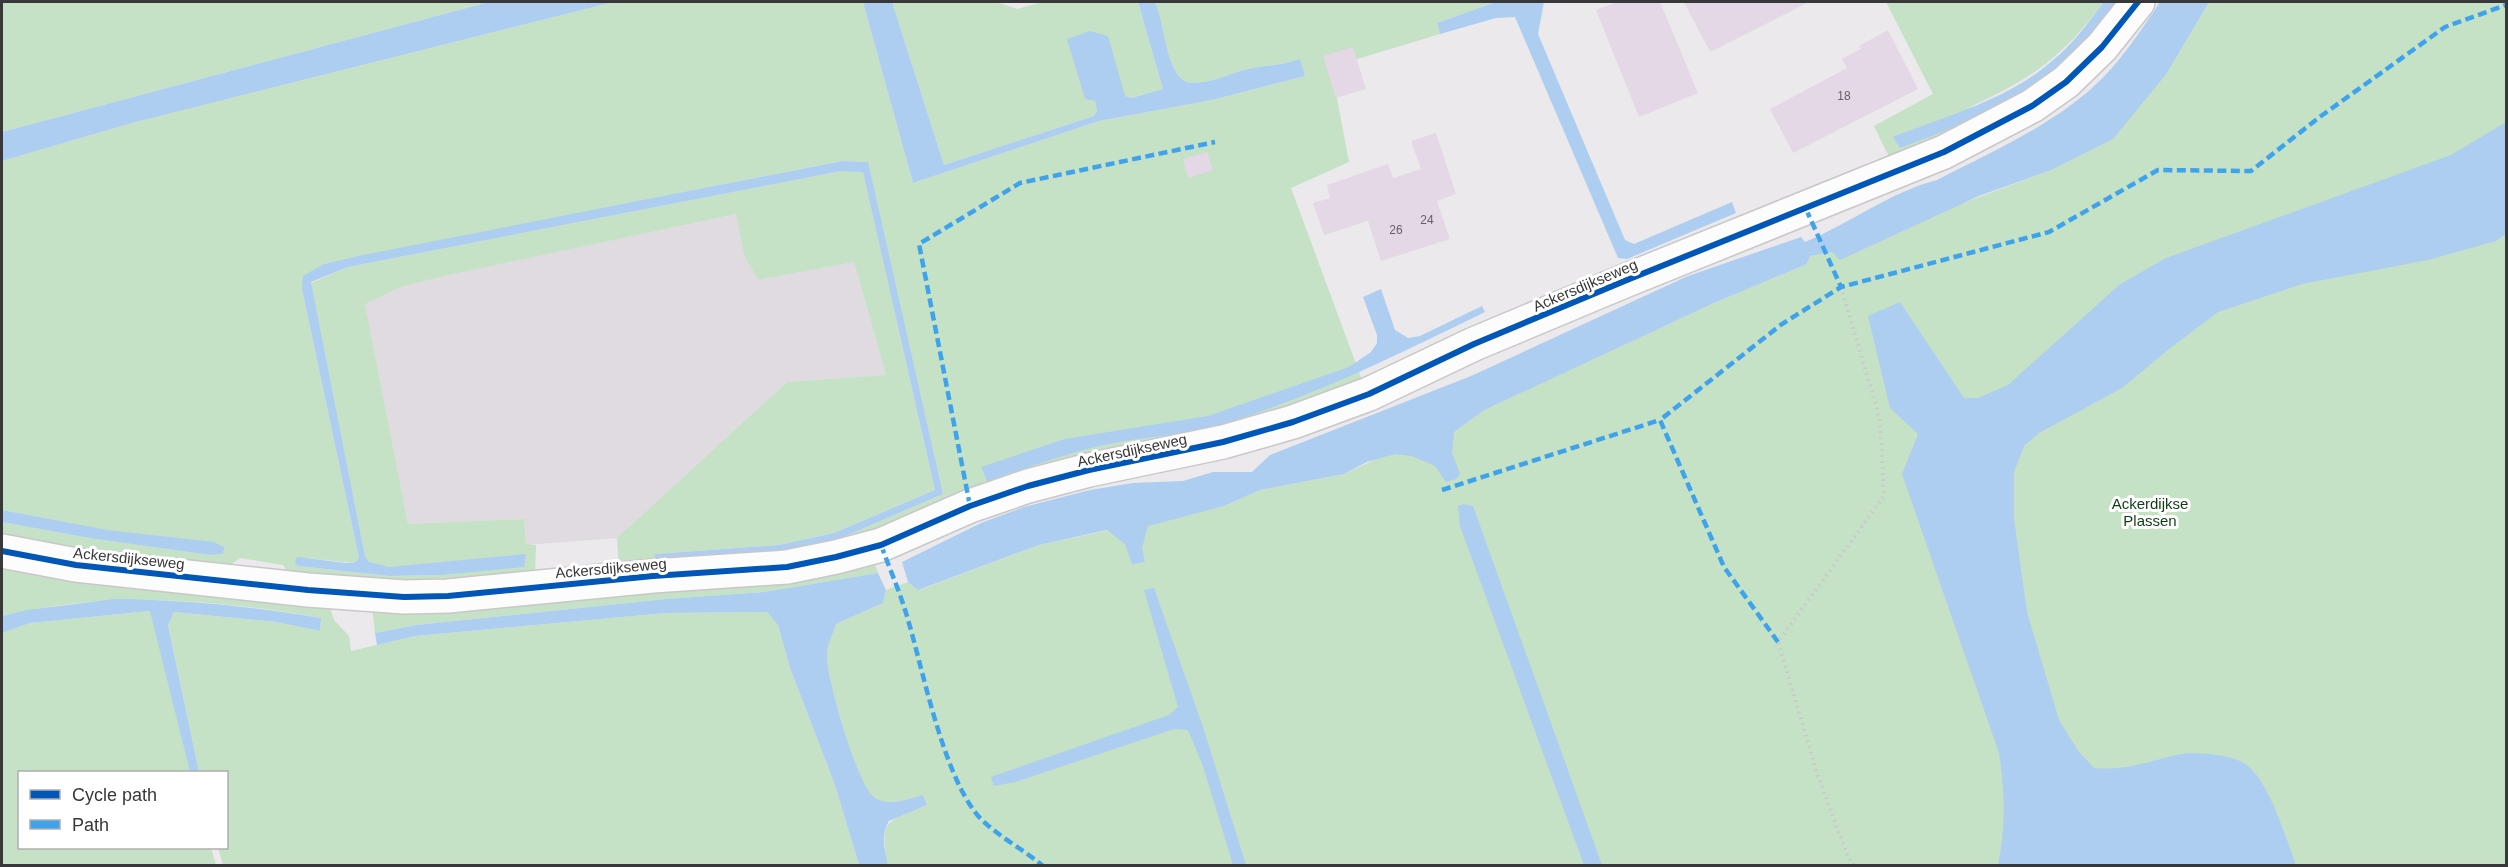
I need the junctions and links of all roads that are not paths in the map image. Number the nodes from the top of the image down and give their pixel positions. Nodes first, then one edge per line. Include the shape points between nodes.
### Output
1 (2138, 2) edge
2 (2, 551) edge

1 - 2 street, Ackersdijkseweg via 2103,47 2066,82 2032,106 1944,152 1474,344 1369,394 1293,422 1223,442 1028,486 881,544 836,557 776,568 404,597 76,565

